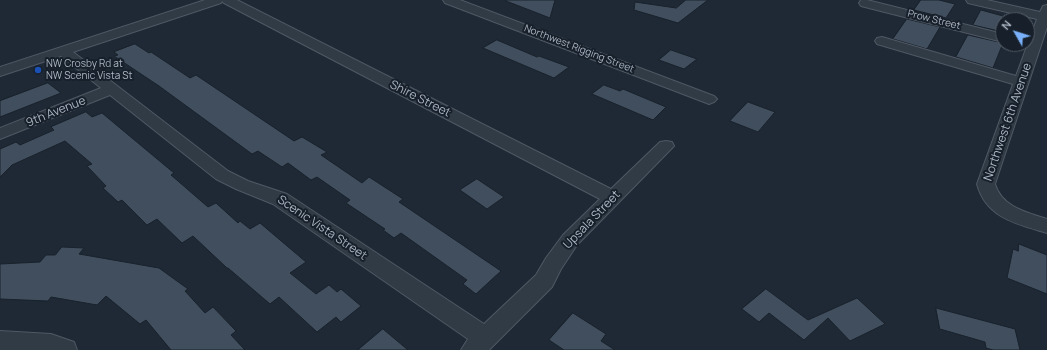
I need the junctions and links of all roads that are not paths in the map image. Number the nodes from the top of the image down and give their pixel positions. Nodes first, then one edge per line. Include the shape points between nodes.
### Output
1 (217, 0) edge
2 (228, 0) edge
3 (449, 0) edge
4 (972, 0) edge
5 (865, 3) dead end
6 (1046, 13) edge
7 (995, 36) edge
8 (882, 41) dead end
9 (1035, 47) edge
10 (63, 51) junction
11 (1033, 52) edge
12 (0, 72) edge
13 (1021, 82) junction
14 (112, 89) junction
15 (709, 98) dead end
16 (0, 134) edge
17 (666, 146) dead end
18 (613, 198) junction
19 (1047, 226) edge
20 (0, 341) edge
21 (479, 344) edge
22 (65, 350) edge

1 - 10 street
2 - 18 street, Shire Street
3 - 15 street, Northwest Rigging Street
4 - 6 street
5 - 7 street, Prow Street
6 - 9 street, Northwest 6th Avenue
8 - 13 street
10 - 12 street
10 - 14 street, Scenic Vista Street
11 - 13 street, Northwest 6th Avenue
13 - 19 street, Northwest 6th Avenue via 986,184 987,192 1003,209
14 - 16 street, 9th Avenue
14 - 21 street, Scenic Vista Street via 222,175 242,186 280,199
17 - 18 street, Upsala Street
18 - 21 street, Upsala Street via 570,240 544,281
20 - 22 street via 51,345

